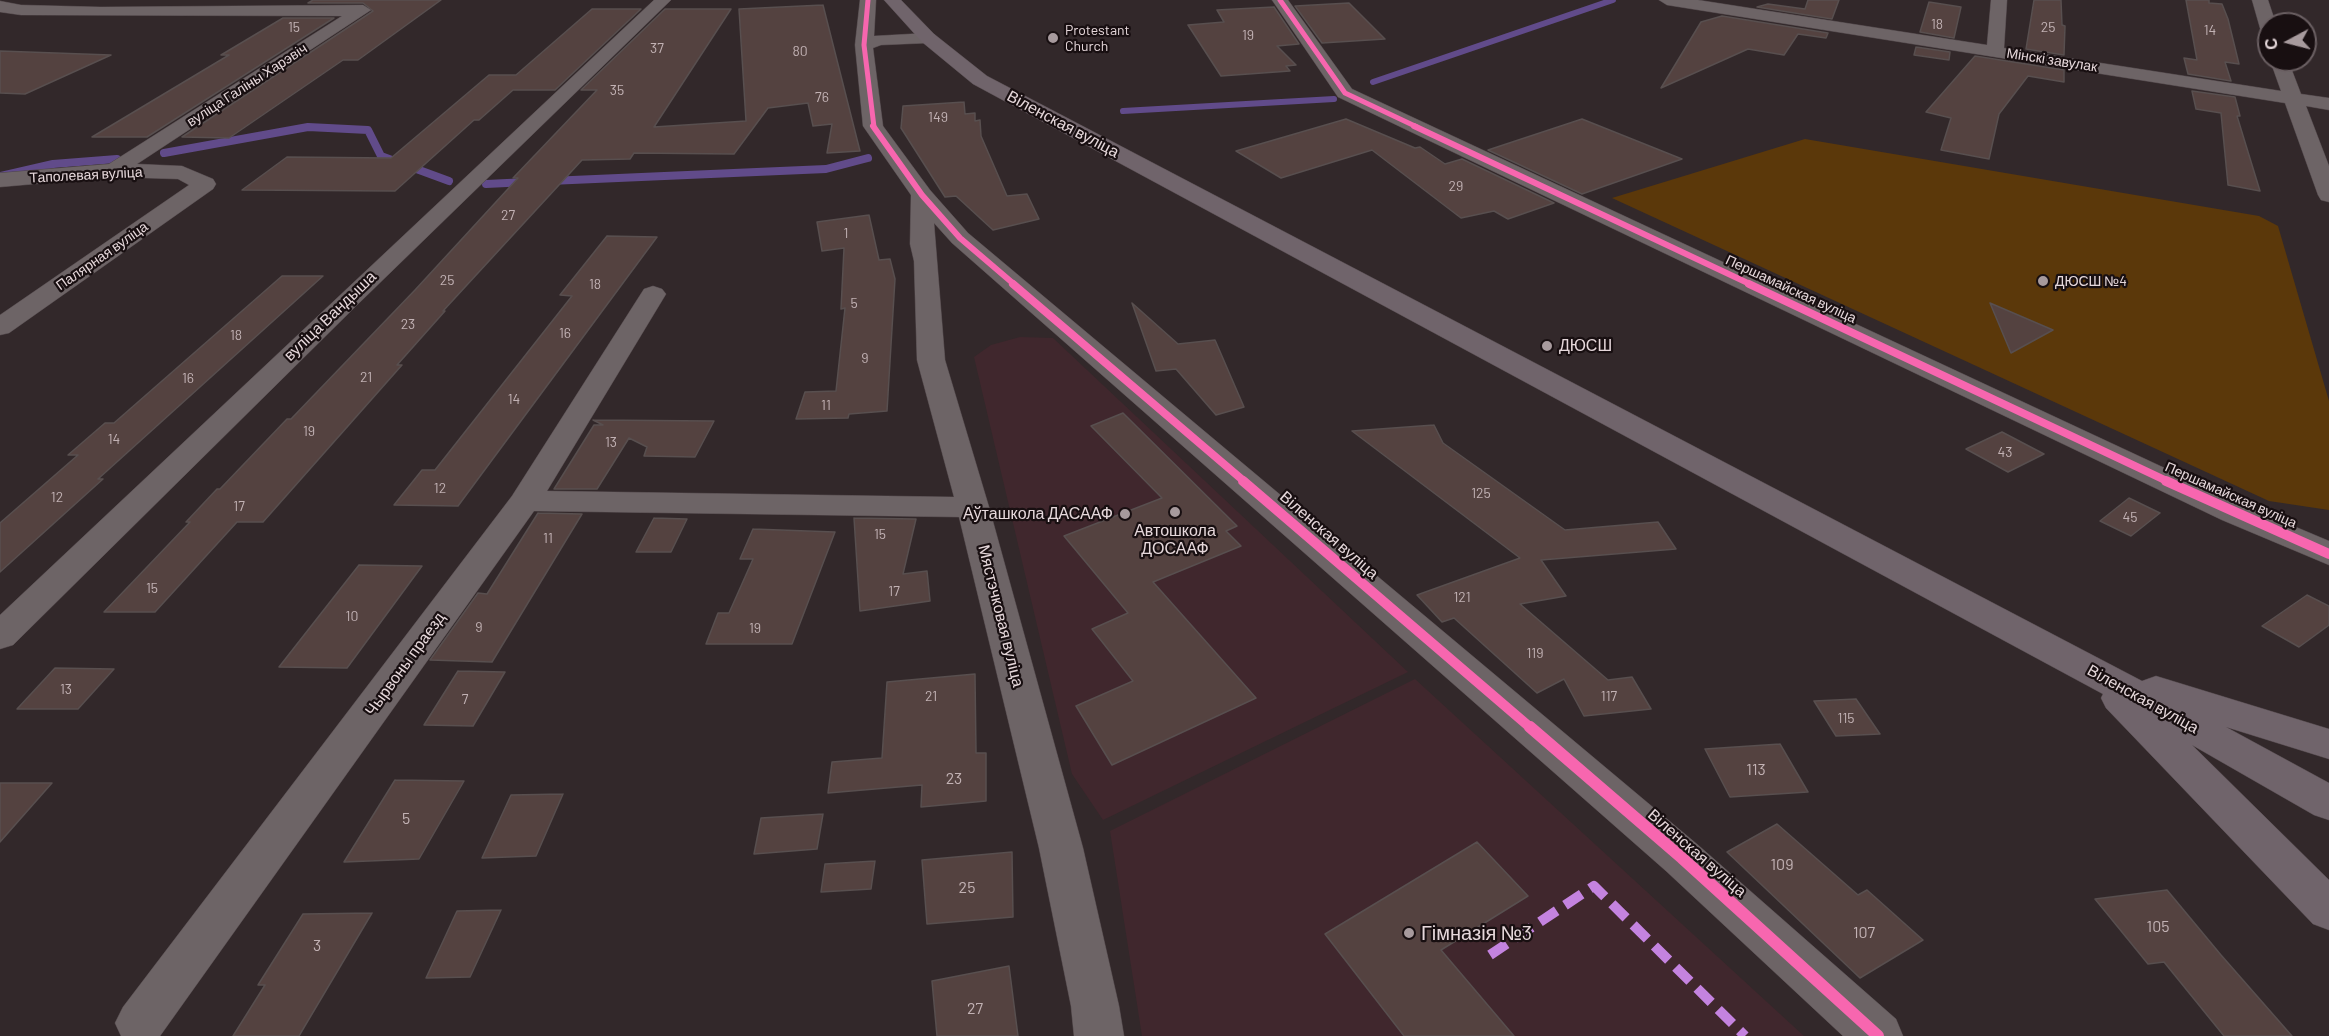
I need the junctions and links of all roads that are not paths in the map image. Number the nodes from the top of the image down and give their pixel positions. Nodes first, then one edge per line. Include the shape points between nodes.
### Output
1 (9, 0) edge
2 (380, 0) edge
3 (663, 0) edge
4 (868, 0) edge
5 (892, 0) edge
6 (1280, 0) edge
7 (1667, 0) edge
8 (1999, 0) edge
9 (0, 5) edge
10 (1778, 8) edge
11 (361, 11) junction
12 (928, 38) junction
13 (864, 45) junction
14 (1995, 51) junction
15 (2283, 72) edge
16 (2292, 99) junction
17 (2329, 104) edge
18 (114, 171) junction
19 (0, 180) edge
20 (205, 184) joint
21 (922, 195) junction
22 (2329, 195) edge
23 (960, 238) junction
24 (922, 244) junction
25 (653, 294) dead end
26 (0, 327) edge
27 (525, 501) junction
28 (973, 507) junction
29 (2329, 554) edge
30 (0, 636) edge
31 (2091, 670) junction
32 (2329, 744) edge
33 (2329, 803) edge
34 (2329, 910) edge
35 (140, 1023) dead end
36 (1099, 1036) edge
37 (1878, 1036) edge

1 - 9 street
2 - 11 street, вуліца Галіны Харэвіч
3 - 30 street, вуліца Вандыша
4 - 13 street, Віленская вуліца
5 - 12 main road, Віленская вуліца
6 - 29 street, Першамайская вуліца via 1345,93 2223,508
7 - 10 street, Мінскі завулак
8 - 14 street
9 - 11 street via 21,10 101,12
10 - 14 street, Мінскі завулак
11 - 18 street, вуліца Галіны Харэвіч
12 - 13 street via 879,40
12 - 31 main road, Віленская вуліца via 980,80
13 - 21 street, Віленская вуліца via 873,126
14 - 16 street, Мінскі завулак
15 - 16 street
16 - 17 street, Мінскі завулак
16 - 22 street
18 - 19 street, Таполевая вуліца
18 - 20 street, Таполевая вуліца via 182,173
20 - 26 street, Палярная вуліца
21 - 23 street, Віленская вуліца
21 - 24 street, Мястэчковая вуліца
23 - 24 street via 939,238
23 - 37 street, Віленская вуліца via 1682,858
24 - 28 street, Мястэчковая вуліца via 931,360
25 - 27 street, Чырвоны праезд
27 - 28 street
27 - 35 street, Чырвоны праезд
28 - 36 street, Мястэчковая вуліца via 1060,848
31 - 32 main road
31 - 33 main road, Віленская вуліца
31 - 34 main road

